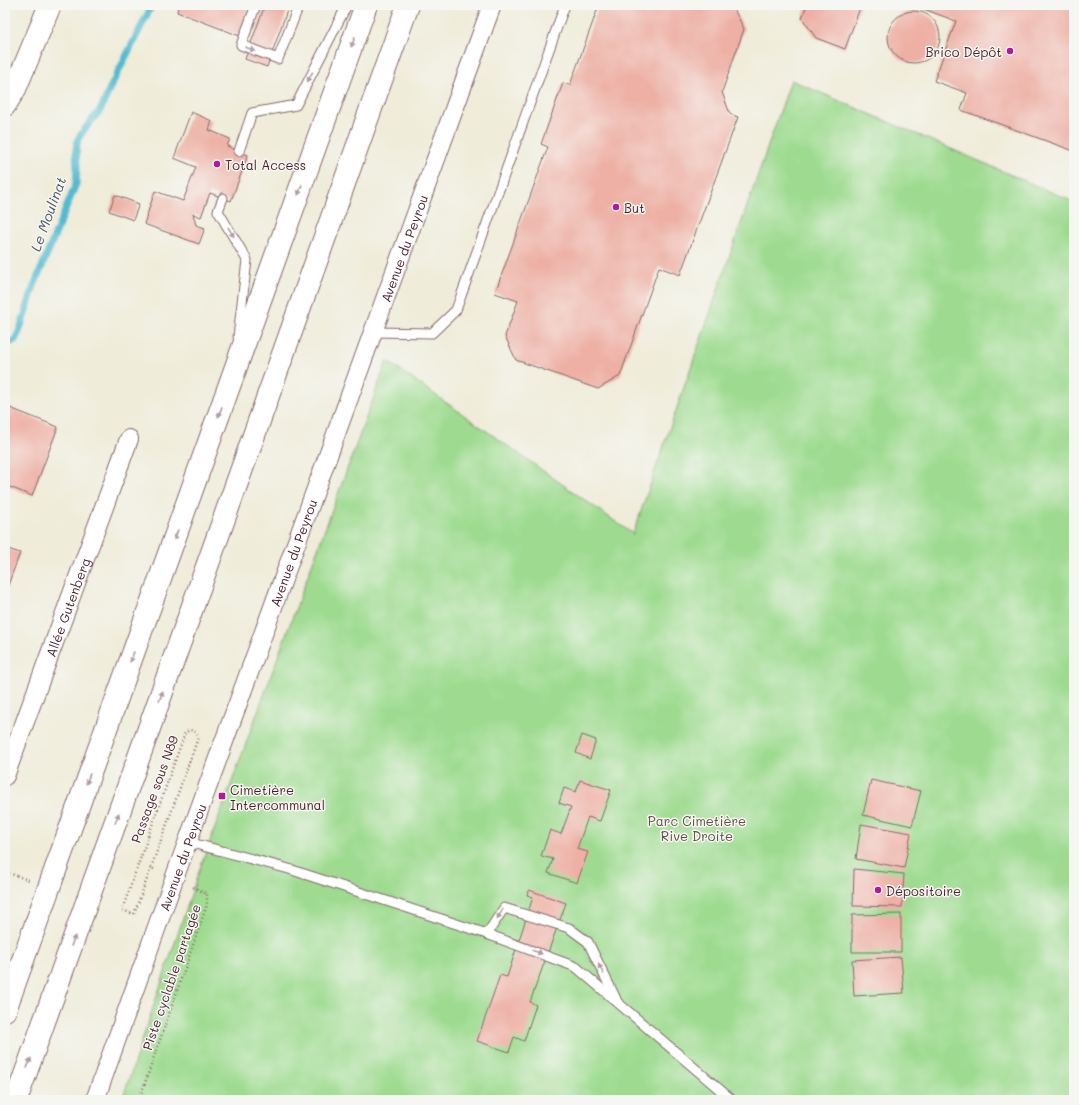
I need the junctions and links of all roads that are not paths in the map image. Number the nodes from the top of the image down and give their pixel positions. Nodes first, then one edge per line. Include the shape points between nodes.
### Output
1 (50, 5) edge
2 (256, 5) edge
3 (299, 5) edge
4 (348, 5) edge
5 (366, 5) edge
6 (408, 5) edge
7 (492, 5) edge
8 (565, 5) edge
9 (5, 105) edge
10 (239, 151) dead end
11 (222, 198) dead end
12 (374, 332) junction
13 (233, 376) junction
14 (129, 439) dead end
15 (5, 776) edge
16 (188, 842) junction
17 (487, 934) junction
18 (619, 1004) junction
19 (5, 1010) edge
20 (16, 1100) edge
21 (95, 1100) edge
22 (732, 1100) edge

1 - 9 main road
2 -> 3 lane via 241,45 278,59
4 -> 10 lane via 296,105 252,113
5 -> 13 main road
20 -> 6 main road
7 - 12 street, Avenue du Peyrou
8 - 12 lane via 456,310 432,333
11 -> 13 lane via 218,211 248,260
12 - 16 street, Avenue du Peyrou
13 -> 19 main road
14 - 15 street, Allée Gutenberg
16 - 17 lane via 289,869
16 - 21 street, Avenue du Peyrou
17 -> 18 lane via 576,967
18 -> 17 lane via 588,942 570,928 504,908
18 - 22 lane

